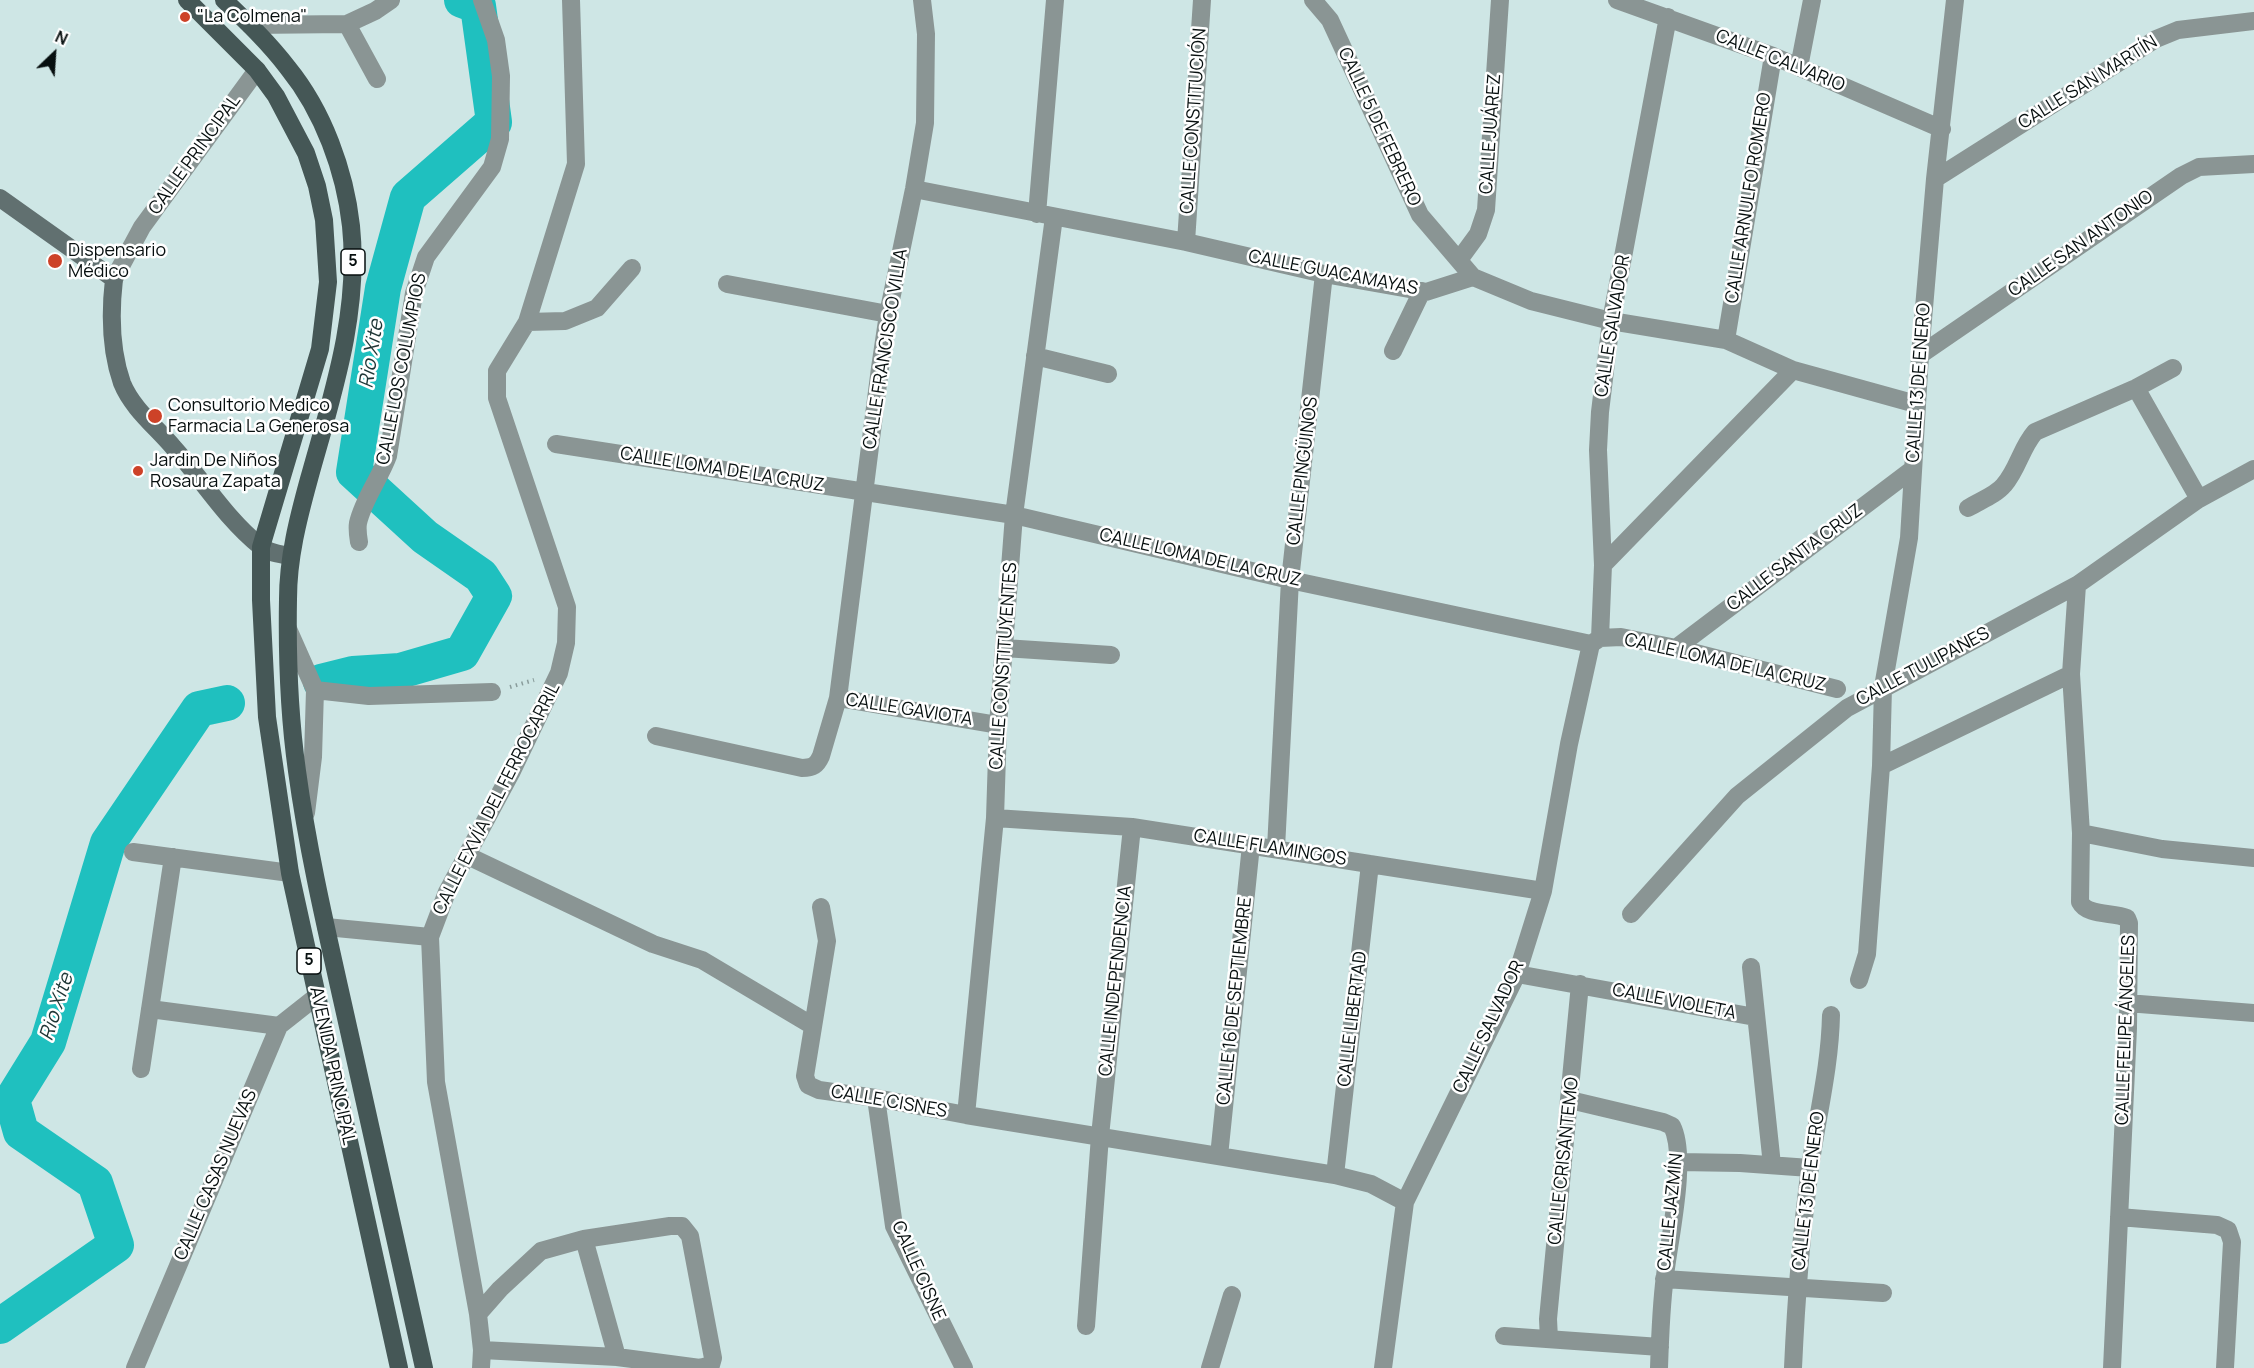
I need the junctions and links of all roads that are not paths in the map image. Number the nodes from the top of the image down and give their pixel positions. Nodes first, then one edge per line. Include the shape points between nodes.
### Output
1 (187, 0) edge
2 (224, 0) edge
3 (391, 0) edge
4 (482, 0) edge
5 (571, 0) edge
6 (922, 0) edge
7 (1055, 0) edge
8 (1202, 0) edge
9 (1313, 0) edge
10 (1500, 0) edge
11 (1617, 0) edge
12 (1812, 0) edge
13 (1955, 0) edge
14 (244, 14) edge
15 (1668, 17) junction
16 (2254, 21) edge
17 (347, 24) junction
18 (1773, 56) junction
19 (1799, 67) junction
20 (257, 70) junction
21 (377, 79) dead end
22 (1942, 129) junction
23 (2254, 164) edge
24 (1935, 179) junction
25 (914, 189) junction
26 (0, 198) edge
27 (1045, 215) junction
28 (1186, 242) junction
29 (1459, 260) junction
30 (632, 268) dead end
31 (1324, 274) junction
32 (1473, 277) junction
33 (114, 279) junction
34 (727, 284) dead end
35 (1422, 291) junction
36 (888, 314) junction
37 (1611, 321) junction
38 (527, 322) junction
39 (1726, 340) junction
40 (1393, 351) dead end
41 (1920, 355) junction
42 (1035, 356) junction
43 (2174, 368) dead end
44 (1793, 370) junction
45 (1108, 374) dead end
46 (2136, 388) junction
47 (1916, 404) junction
48 (556, 444) dead end
49 (1913, 469) junction
50 (2254, 470) edge
51 (863, 492) junction
52 (2199, 499) junction
53 (1968, 508) dead end
54 (1014, 515) junction
55 (359, 542) dead end
56 (261, 547) junction
57 (290, 556) junction
58 (1603, 565) junction
59 (1290, 580) junction
60 (2077, 585) junction
61 (288, 629) junction
62 (1596, 641) junction
63 (1004, 648) junction
64 (1676, 648) junction
65 (1111, 656) dead end
66 (2071, 674) junction
67 (1882, 687) junction
68 (1837, 689) dead end
69 (315, 690) junction
70 (492, 692) road end
71 (838, 698) junction
72 (998, 725) junction
73 (656, 736) dead end
74 (1881, 766) junction
75 (995, 818) junction
76 (305, 823) junction
77 (1132, 827) junction
78 (2081, 833) junction
79 (1251, 845) junction
80 (1276, 848) junction
81 (133, 852) dead end
82 (468, 856) junction
83 (173, 857) junction
84 (2254, 858) edge
85 (1370, 864) junction
86 (290, 873) junction
87 (1543, 891) junction
88 (821, 907) dead end
89 (1631, 914) dead end
90 (326, 927) junction
91 (430, 937) junction
92 (1751, 967) dead end
93 (1517, 974) junction
94 (1859, 980) dead end
95 (1580, 984) junction
96 (317, 996) junction
97 (2127, 1003) junction
98 (150, 1009) junction
99 (2254, 1013) edge
100 (1831, 1015) dead end
101 (1755, 1017) junction
102 (279, 1026) junction
103 (813, 1026) junction
104 (141, 1069) dead end
105 (876, 1098) junction
106 (1570, 1100) junction
107 (966, 1115) junction
108 (1100, 1136) junction
109 (1219, 1156) junction
110 (1679, 1162) junction
111 (1772, 1165) junction
112 (1810, 1168) junction
113 (1335, 1175) junction
114 (1404, 1202) junction
115 (2119, 1217) junction
116 (584, 1239) junction
117 (1664, 1279) junction
118 (1797, 1286) junction
119 (1883, 1293) dead end
120 (1232, 1295) dead end
121 (478, 1314) junction
122 (1086, 1326) dead end
123 (1504, 1336) dead end
124 (1549, 1339) junction
125 (1660, 1347) junction
126 (482, 1350) junction
127 (617, 1357) junction
128 (135, 1368) edge
129 (399, 1368) edge
130 (424, 1368) edge
131 (480, 1368) edge
132 (964, 1368) edge
133 (1210, 1368) edge
134 (1383, 1368) edge
135 (1659, 1368) edge
136 (1793, 1368) edge
137 (2112, 1368) edge
138 (2225, 1368) edge

1 - 20 main road, 5
2 - 14 main road, 5
3 - 17 street
4 - 55 street, CALLE LOS COLUMPIOS via 496,40 501,76 500,139 492,167 426,257 414,293 392,438 380,476 361,512 357,525
5 - 38 street, CALLE EXVÍA DEL FERROCARRIL via 576,164
6 - 25 street, CALLE FRANCISCO VILLA via 926,34 925,123
7 - 27 street, CALLE CONSTITUYENTES
8 - 28 street, CALLE CONSTITUCIÓN
9 - 29 street, CALLE 5 DE FEBRERO via 1330,20 1420,215
10 - 29 street, CALLE JUÁREZ via 1486,210 1478,234
11 - 15 street, CALLE CALVARIO
12 - 19 street
13 - 22 street, CALLE 13 DE ENERO
14 - 17 street
14 - 57 main road, 5 via 312,104 345,187 351,225 354,274 345,348
15 - 18 street, CALLE CALVARIO
15 - 37 street, CALLE SALVADOR
16 - 24 street, CALLE SAN MARTÍN via 2178,30 2156,39
17 - 21 street
18 - 19 street, CALLE CALVARIO
18 - 39 street, CALLE ARNULFO ROMERO
19 - 22 street, CALLE CALVARIO
20 - 33 street, CALLE PRINCIPAL via 142,227
20 - 56 main road, 5 via 306,153 324,220 328,282 320,349
22 - 24 street, CALLE 13 DE ENERO
23 - 41 street, CALLE SAN ANTONIO via 2199,167 2181,176
24 - 41 street, CALLE 13 DE ENERO
25 - 27 street, CALLE GUACAMAYAS
25 - 36 street, CALLE FRANCISCO VILLA
26 - 33 street
27 - 28 street, CALLE GUACAMAYAS
27 - 42 street, CALLE CONSTITUYENTES
28 - 31 street, CALLE GUACAMAYAS
29 - 32 street, CALLE 5 DE FEBRERO
30 - 38 street via 597,308 564,321
31 - 35 street, CALLE GUACAMAYAS
31 - 59 street, CALLE PINGÜINOS
32 - 35 street, CALLE GUACAMAYAS
32 - 37 street via 1531,301
33 - 56 street, CALLE PRINCIPAL via 113,349 123,386 220,505
34 - 36 street
35 - 40 street
36 - 51 street, CALLE FRANCISCO VILLA
37 - 39 street
37 - 58 street, CALLE SALVADOR via 1598,450
38 - 82 street, CALLE EXVÍA DEL FERROCARRIL via 497,371 497,398 567,607 566,643 559,674 536,725
39 - 44 street
41 - 47 street, CALLE 13 DE ENERO
42 - 45 street
42 - 54 street, CALLE CONSTITUYENTES
43 - 46 street
44 - 47 street
44 - 58 street
46 - 52 street
46 - 53 street via 2035,432 2025,443 2003,487
47 - 49 street, CALLE 13 DE ENERO
48 - 51 street, CALLE LOMA DE LA CRUZ
49 - 64 street, CALLE SANTA CRUZ
49 - 67 street, CALLE 13 DE ENERO via 1910,538
50 - 52 street, CALLE TULIPANES
51 - 54 street, CALLE LOMA DE LA CRUZ
51 - 71 street, CALLE FRANCISCO VILLA
52 - 60 street, CALLE TULIPANES
54 - 59 street, CALLE LOMA DE LA CRUZ
54 - 63 street, CALLE CONSTITUYENTES
56 - 57 street, CALLE PRINCIPAL
56 - 86 main road, AVENIDA PRINCIPAL / 5 via 267,717
57 - 61 main road, AVENIDA PRINCIPAL / 5
58 - 62 street, CALLE SALVADOR
59 - 62 street, CALLE LOMA DE LA CRUZ
59 - 80 street, CALLE PINGÜINOS
60 - 66 street, CALLE FELIPE ÁNGELES
60 - 67 street, CALLE TULIPANES
61 - 69 street
61 - 76 main road, AVENIDA PRINCIPAL / 5 via 291,715
62 - 64 street, CALLE LOMA DE LA CRUZ via 1621,637
62 - 87 street, CALLE SALVADOR via 1569,744
63 - 65 street
63 - 72 street, CALLE CONSTITUYENTES
64 - 68 street, CALLE LOMA DE LA CRUZ
66 - 74 street
66 - 78 street, CALLE FELIPE ÁNGELES
67 - 74 street, CALLE 13 DE ENERO
67 - 89 street, CALLE TULIPANES via 1847,708 1737,796
69 - 70 street via 369,696
69 - 76 street via 313,757
71 - 72 street, CALLE GAVIOTA
71 - 73 street, CALLE GAVIOTA via 821,756 812,768
72 - 75 street, CALLE CONSTITUYENTES
74 - 94 street, CALLE 13 DE ENERO via 1867,954
75 - 77 street, CALLE FLAMINGOS
75 - 107 street, CALLE CONSTITUYENTES
76 - 90 main road, AVENIDA PRINCIPAL / 5
77 - 79 street, CALLE FLAMINGOS
77 - 108 street, CALLE INDEPENDENCIA
78 - 84 street via 2162,849
78 - 97 street, CALLE FELIPE ÁNGELES via 2080,902 2083,907 2127,918 2129,923
79 - 80 street, CALLE FLAMINGOS
79 - 109 street, CALLE 16 DE SEPTIEMBRE
80 - 85 street, CALLE FLAMINGOS
81 - 83 street
82 - 91 street, CALLE EXVÍA DEL FERROCARRIL via 447,892
82 - 103 street via 653,944 702,960
83 - 86 street
83 - 98 street
85 - 87 street, CALLE FLAMINGOS
85 - 113 street, CALLE LIBERTAD
86 - 96 main road, AVENIDA PRINCIPAL / 5
87 - 93 street, CALLE SALVADOR
88 - 103 street via 827,941
90 - 91 street
90 - 130 main road, AVENIDA PRINCIPAL / 5
91 - 121 street, CALLE EXVÍA DEL FERROCARRIL via 436,1082
92 - 101 street
93 - 95 street, CALLE VIOLETA
93 - 114 street, CALLE SALVADOR
95 - 101 street, CALLE VIOLETA
95 - 106 street, CALLE CRISANTEMO
96 - 102 street, CALLE CASAS NUEVAS
96 - 129 main road, AVENIDA PRINCIPAL / 5
97 - 99 street
97 - 115 street, CALLE FELIPE ÁNGELES
98 - 102 street
98 - 104 street
100 - 112 street, CALLE 13 DE ENERO
101 - 111 street, CALLE VIOLETA
102 - 128 street, CALLE CASAS NUEVAS
103 - 105 street, CALLE CISNES via 808,1085
105 - 107 street, CALLE CISNES
105 - 132 street, CALLE CISNE via 894,1226
106 - 110 street, CALLE JAZMÍN via 1672,1126
106 - 124 street, CALLE CRISANTEMO
107 - 108 street, CALLE CISNES
108 - 109 street, CALLE CISNES
108 - 122 street, CALLE INDEPENDENCIA
109 - 113 street, CALLE CISNES
110 - 111 street
110 - 117 street, CALLE JAZMÍN
111 - 112 street
112 - 118 street, CALLE 13 DE ENERO
113 - 114 street, CALLE CISNES via 1371,1184
114 - 134 street, CALLE SALVADOR
115 - 137 street, CALLE FELIPE ÁNGELES
115 - 138 street via 2217,1225 2228,1230 2232,1242
116 - 121 street via 541,1251
116 - 127 street
116 - 127 street via 670,1226 682,1226 690,1236 714,1358 711,1365 700,1368
117 - 118 street
117 - 125 street, CALLE JAZMÍN
118 - 119 street
118 - 136 street, CALLE 13 DE ENERO
120 - 133 street
121 - 126 street, CALLE EXVÍA DEL FERROCARRIL
123 - 124 street
124 - 125 street
125 - 135 street, CALLE JAZMÍN
126 - 127 street
126 - 131 street, CALLE EXVÍA DEL FERROCARRIL

